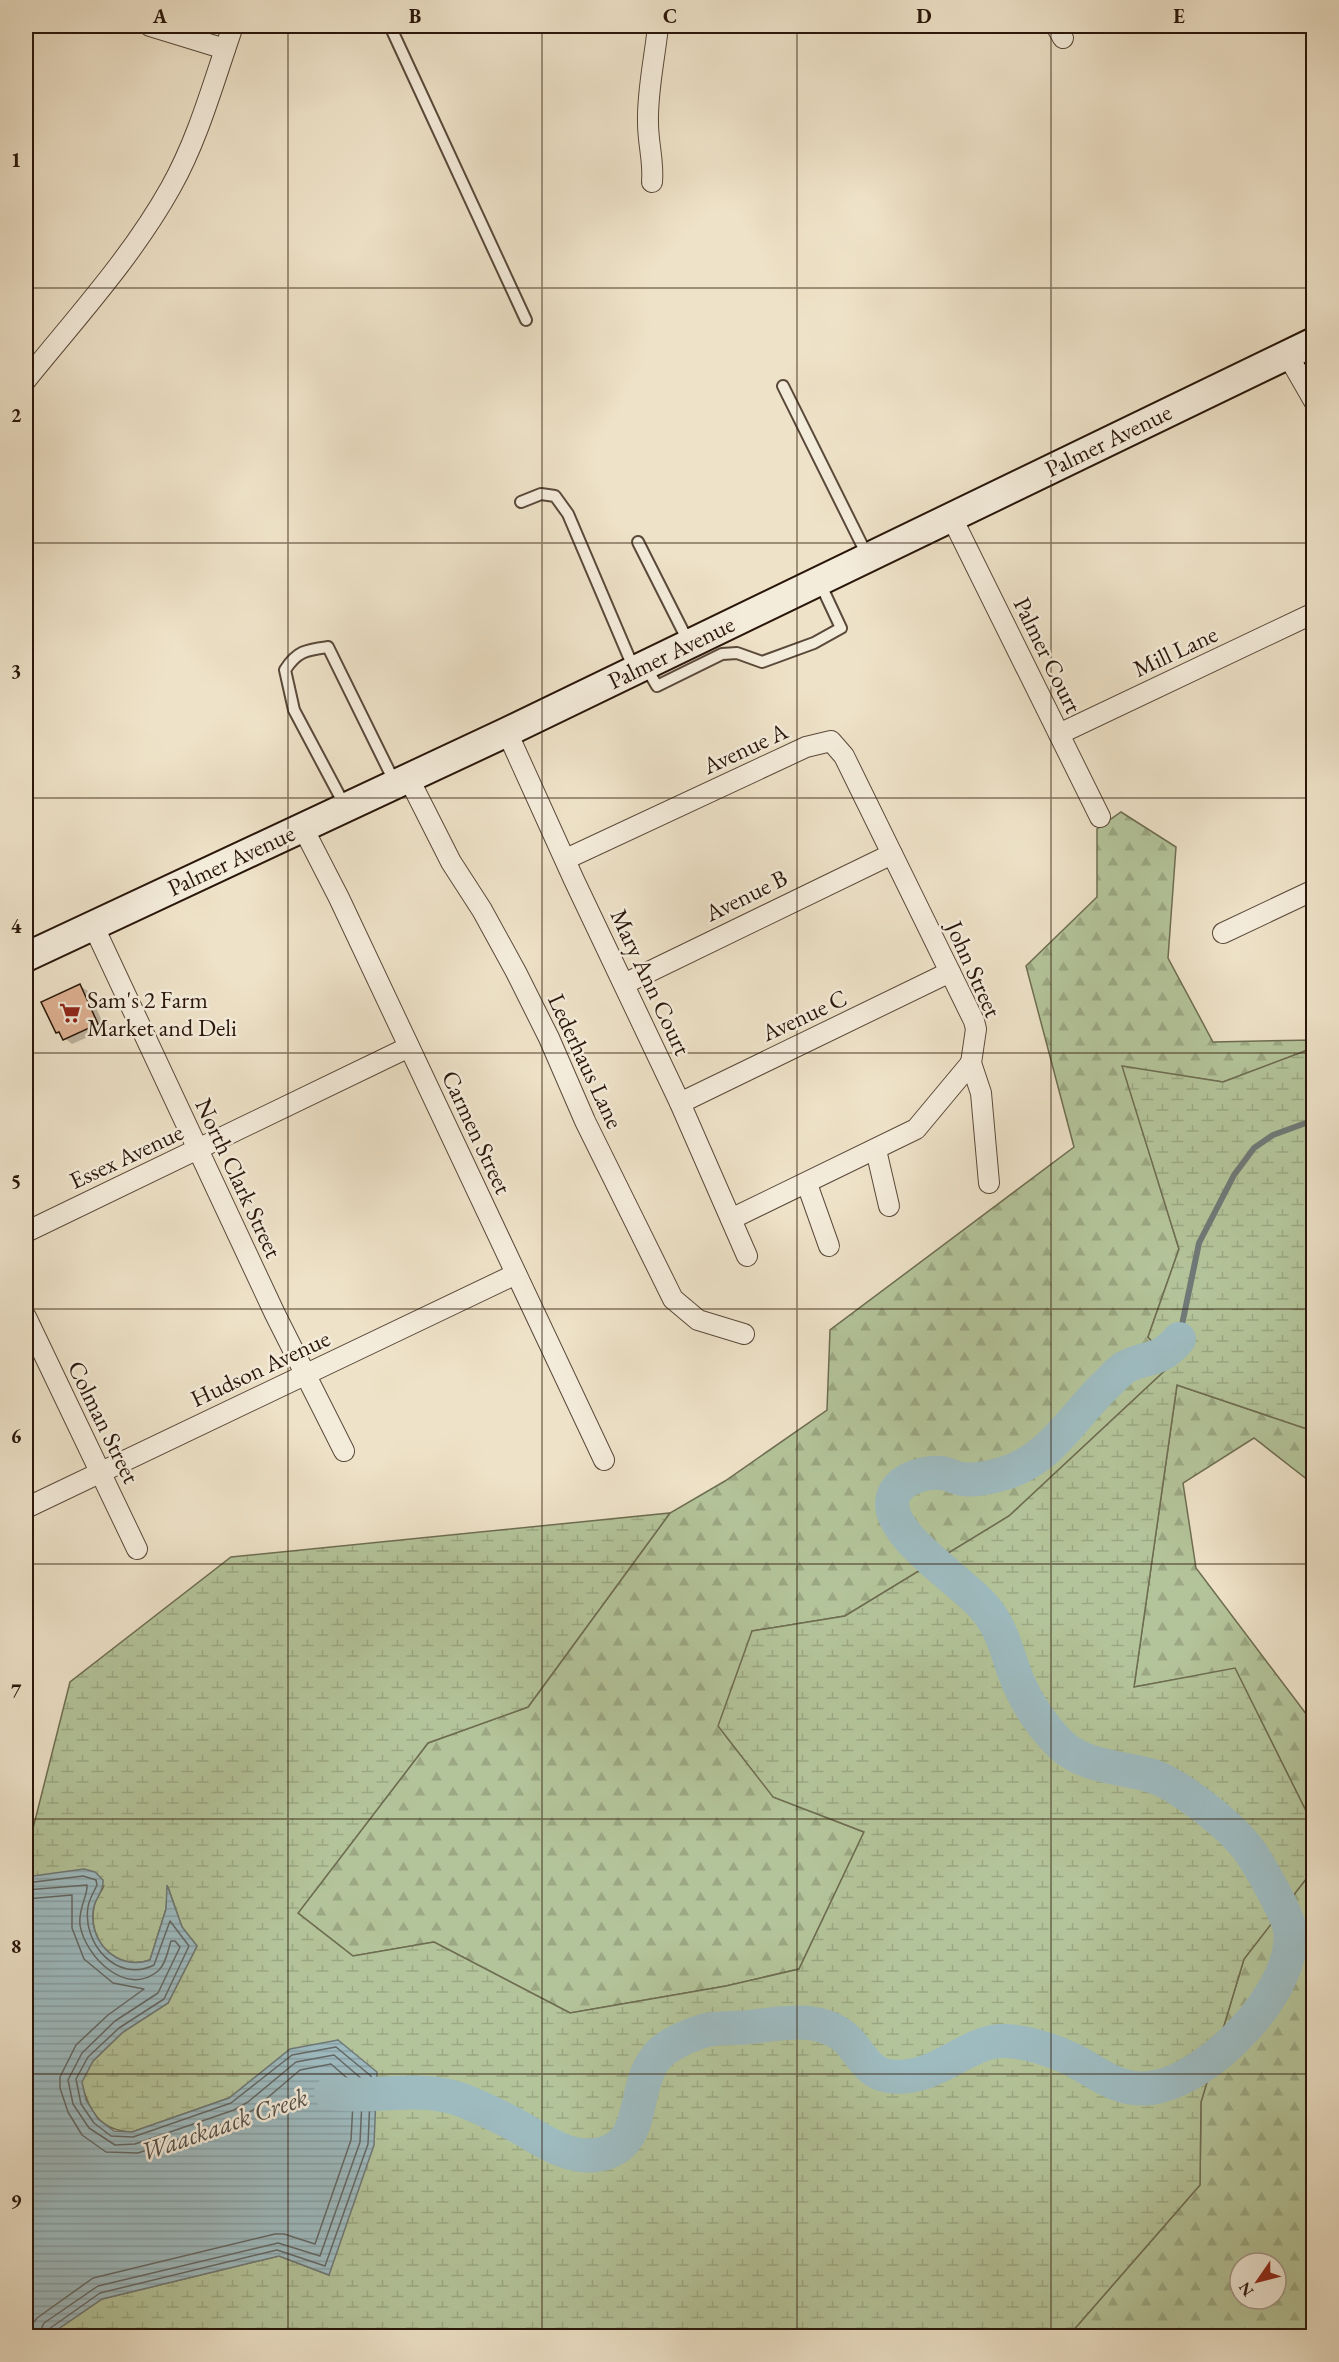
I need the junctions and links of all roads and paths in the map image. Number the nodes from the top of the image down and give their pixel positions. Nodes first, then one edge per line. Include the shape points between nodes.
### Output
1 (150, 26) edge
2 (233, 26) edge
3 (390, 26) edge
4 (658, 26) edge
5 (225, 49) junction
6 (652, 182) dead end
7 (526, 320) dead end
8 (1314, 342) edge
9 (1287, 354) junction
10 (26, 380) edge
11 (783, 386) dead end
12 (1314, 401) edge
13 (521, 502) dead end
14 (951, 516) junction
15 (638, 542) dead end
16 (867, 556) junction
17 (819, 581) junction
18 (1314, 613) edge
19 (707, 643) junction
20 (639, 667) junction
21 (507, 732) junction
22 (1059, 734) junction
23 (401, 780) junction
24 (345, 806) junction
25 (1100, 817) dead end
26 (302, 826) junction
27 (892, 854) junction
28 (566, 859) junction
29 (1314, 890) edge
30 (93, 925) junction
31 (1223, 933) dead end
32 (26, 957) edge
33 (950, 972) junction
34 (624, 984) junction
35 (409, 1047) junction
36 (971, 1063) junction
37 (680, 1103) junction
38 (198, 1150) junction
39 (876, 1150) junction
40 (989, 1183) dead end
41 (807, 1184) junction
42 (889, 1206) dead end
43 (731, 1219) junction
44 (26, 1232) edge
45 (829, 1246) dead end
46 (747, 1256) dead end
47 (516, 1274) junction
48 (26, 1317) edge
49 (744, 1334) dead end
50 (306, 1374) junction
51 (344, 1451) dead end
52 (604, 1460) dead end
53 (100, 1473) junction
54 (26, 1508) edge
55 (137, 1549) dead end

1 - 5 street
2 - 5 street
3 - 7 lane
4 - 6 street via 648,122 654,164
5 - 10 street via 194,138 167,194 127,254
8 - 9 street, Palmer Avenue
9 - 12 street
9 - 14 street, Palmer Avenue
11 - 16 lane
13 - 20 lane via 541,494 555,496 568,514
14 - 16 street, Palmer Avenue
14 - 22 street, Palmer Court
15 - 19 lane
16 - 17 street, Palmer Avenue
17 - 19 street, Palmer Avenue
17 - 19 lane via 841,628 814,643 762,662
18 - 22 street, Mill Lane
19 - 20 street, Palmer Avenue
20 - 21 street, Palmer Avenue
21 - 23 street, Palmer Avenue
21 - 28 street, Mary Ann Court
22 - 25 street, Palmer Court
23 - 24 street, Palmer Avenue
23 - 24 lane via 328,647 294,656 285,670 294,710
23 - 49 street, Lederhaus Lane via 516,972 673,1299 698,1320
24 - 26 street, Palmer Avenue
26 - 30 street, Palmer Avenue
26 - 35 street, Carmen Street
27 - 28 street, Avenue A via 844,756 831,741 806,747
27 - 33 street, John Street
27 - 34 street, Avenue B
28 - 34 street, Mary Ann Court
29 - 31 street
30 - 32 street, Palmer Avenue
30 - 38 street, North Clark Street
33 - 36 street, John Street via 976,1029
33 - 37 street, Avenue C
34 - 37 street, Mary Ann Court
35 - 38 street, Essex Avenue
35 - 47 street, Carmen Street
36 - 39 street via 916,1129
36 - 40 street, John Street via 981,1093
37 - 43 street, Mary Ann Court
38 - 44 street, Essex Avenue
38 - 50 street, North Clark Street
39 - 41 street
39 - 42 street
41 - 43 street
41 - 45 street
43 - 46 street, Mary Ann Court
47 - 50 street, Hudson Avenue
47 - 52 street, Carmen Street
48 - 53 street, Colman Street
50 - 51 street, North Clark Street
50 - 53 street, Hudson Avenue
53 - 54 street, Hudson Avenue
53 - 55 street, Colman Street

